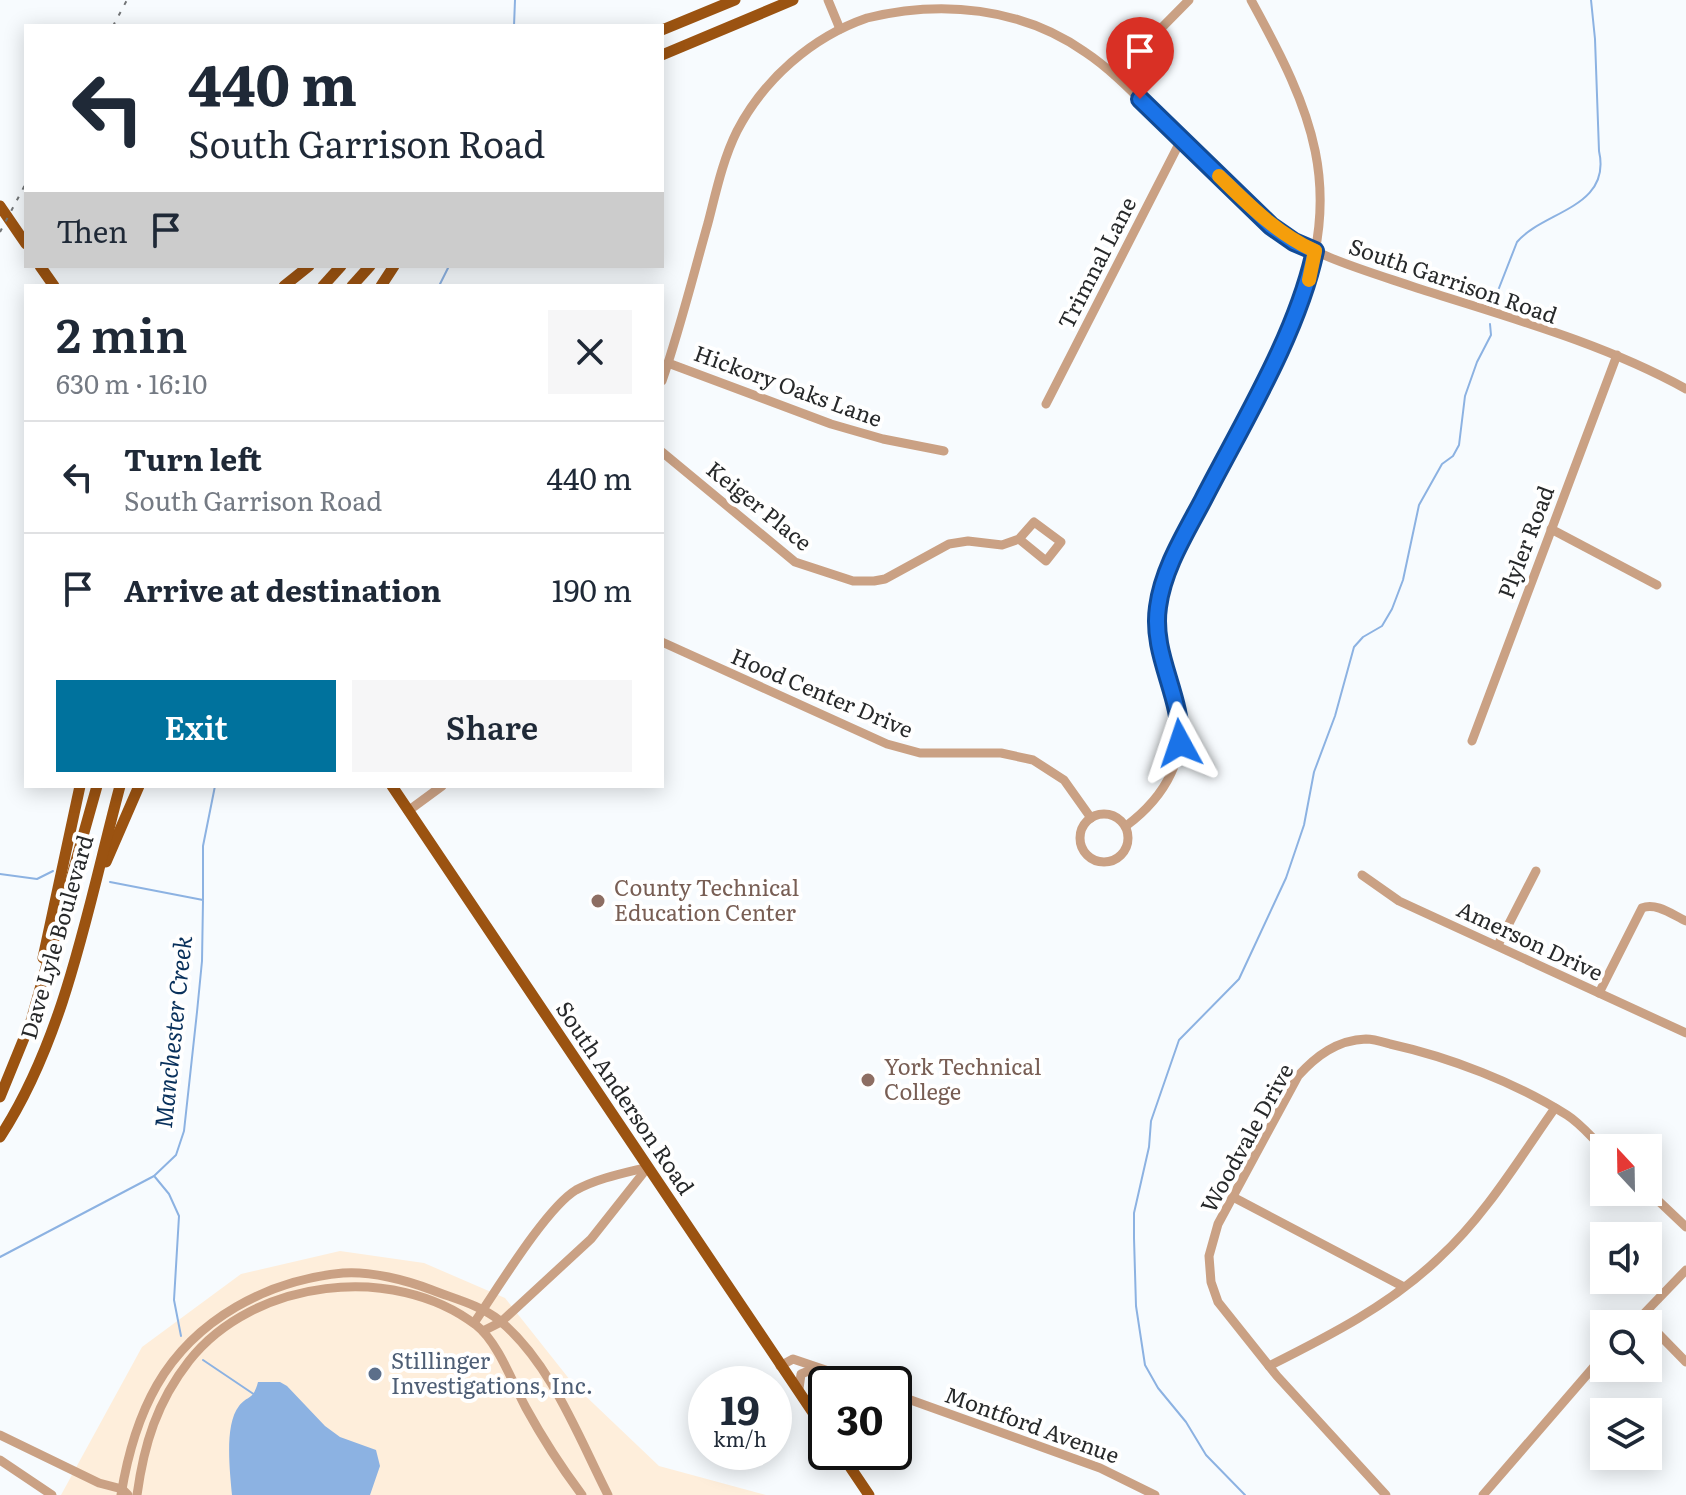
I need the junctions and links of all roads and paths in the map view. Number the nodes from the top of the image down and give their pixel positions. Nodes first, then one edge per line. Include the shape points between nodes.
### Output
1 (735, 0) edge
2 (793, 0) edge
3 (828, 0) edge
4 (1189, 0) edge
5 (1251, 0) edge
6 (664, 29) edge
7 (840, 29) junction
8 (664, 54) edge
9 (1115, 75) junction
10 (1181, 140) junction
11 (0, 206) edge
12 (24, 241) edge
13 (1315, 251) junction
14 (306, 268) edge
15 (339, 268) edge
16 (368, 268) edge
17 (286, 284) edge
18 (325, 284) edge
19 (354, 284) edge
20 (1617, 355) junction
21 (668, 363) junction
22 (664, 375) edge
23 (1686, 389) edge
24 (1046, 404) dead end
25 (944, 451) dead end
26 (664, 454) edge
27 (1551, 529) junction
28 (1019, 539) junction
29 (1657, 585) dead end
30 (664, 643) edge
31 (1472, 741) dead end
32 (80, 788) edge
33 (96, 788) edge
34 (119, 788) edge
35 (138, 788) edge
36 (393, 788) edge
37 (439, 788) edge
38 (408, 811) junction
39 (1091, 818) junction
40 (1126, 826) junction
41 (1536, 871) dead end
42 (1362, 875) dead end
43 (89, 903) junction
44 (1686, 921) edge
45 (1498, 945) junction
46 (1599, 993) junction
47 (31, 1021) junction
48 (1686, 1033) edge
49 (0, 1097) edge
50 (1555, 1108) junction
51 (1590, 1136) edge
52 (0, 1137) edge
53 (648, 1167) junction
54 (1233, 1197) junction
55 (1662, 1204) edge
56 (1686, 1227) edge
57 (1686, 1270) edge
58 (1404, 1287) junction
59 (484, 1309) junction
60 (1648, 1310) edge
61 (501, 1322) junction
62 (474, 1323) junction
63 (483, 1331) junction
64 (1662, 1341) edge
65 (1686, 1362) edge
66 (780, 1366) joint
67 (814, 1366) edge
68 (1269, 1366) junction
69 (808, 1370) edge
70 (1590, 1371) edge
71 (792, 1383) edge
72 (798, 1392) junction
73 (912, 1400) edge
74 (808, 1406) edge
75 (0, 1435) edge
76 (0, 1460) edge
77 (852, 1470) edge
78 (123, 1493) edge
79 (52, 1495) edge
80 (137, 1495) edge
81 (582, 1495) edge
82 (608, 1495) edge
83 (869, 1495) edge
84 (1155, 1495) edge
85 (1386, 1495) edge
86 (1483, 1495) edge

1 - 6 main road
2 - 8 main road
3 - 7 street
4 - 9 street
5 - 13 street via 1298,90 1314,144 1320,189
7 - 9 street, South Garrison Road via 875,14 919,5 979,6 1046,27
7 - 21 street, South Garrison Road via 775,78 735,135
9 - 10 street, South Garrison Road
10 - 13 street, South Garrison Road via 1271,226
10 - 24 street, Trimnal Lane
11 - 12 main road
13 - 20 street, South Garrison Road
13 - 40 street via 1288,333 1168,570 1158,605 1158,646 1178,707 1180,743 1162,793
14 - 17 main road
15 - 18 main road
16 - 19 main road
20 - 23 street, South Garrison Road
20 - 27 street, Plyler Road
21 - 22 street, South Garrison Road
21 - 25 street, Hickory Oaks Lane via 831,424
26 - 28 street, Keiger Place via 795,562 853,581 885,579 949,544 1002,545
27 - 29 street
27 - 31 street, Plyler Road
28 - 28 street, Keiger Place via 1046,561 1061,542 1034,522
30 - 39 street, Hood Center Drive via 897,747 1033,760 1064,780
32 - 47 main road
33 - 47 main road, Dave Lyle Boulevard
34 - 43 main road, Dave Lyle Boulevard
35 - 43 main road
36 - 38 main road, South Anderson Road
37 - 38 street
38 - 53 main road, South Anderson Road
39 - 40 street via 1114,815
39 - 40 street via 1081,831 1082,846 1100,861 1122,854 1128,841
41 - 45 street
42 - 45 street, Amerson Drive via 1399,901
43 - 52 main road, Dave Lyle Boulevard via 50,1039
44 - 46 street via 1648,905 1642,908
45 - 46 street, Amerson Drive
46 - 48 street, Amerson Drive
47 - 49 main road, Dave Lyle Boulevard
50 - 51 street, Woodvale Drive
50 - 54 street, Woodvale Drive via 1417,1050 1368,1039 1336,1046 1298,1076
50 - 58 street via 1486,1205 1440,1258
53 - 59 street via 576,1190 556,1207
53 - 61 street via 591,1239
53 - 66 main road, South Anderson Road
54 - 58 street
54 - 68 street, Woodvale Drive via 1209,1256 1211,1282 1218,1302
55 - 56 street
57 - 60 street
58 - 68 street via 1346,1327
59 - 61 street
59 - 62 street
59 - 78 street via 416,1284 345,1273 253,1297 201,1332 158,1383 136,1431
61 - 63 street
61 - 82 street via 544,1375
62 - 63 street
62 - 80 street via 418,1296 376,1288 300,1293 258,1308 209,1340 168,1391 148,1434
63 - 81 street via 558,1464
64 - 65 street
66 - 67 street via 793,1359
68 - 85 street, Woodvale Drive
69 - 72 street via 801,1374
70 - 86 street
71 - 72 main road, South Anderson Road
72 - 74 main road, South Anderson Road
73 - 84 street, Montford Avenue via 1100,1468
75 - 78 street
76 - 79 street
77 - 83 main road

